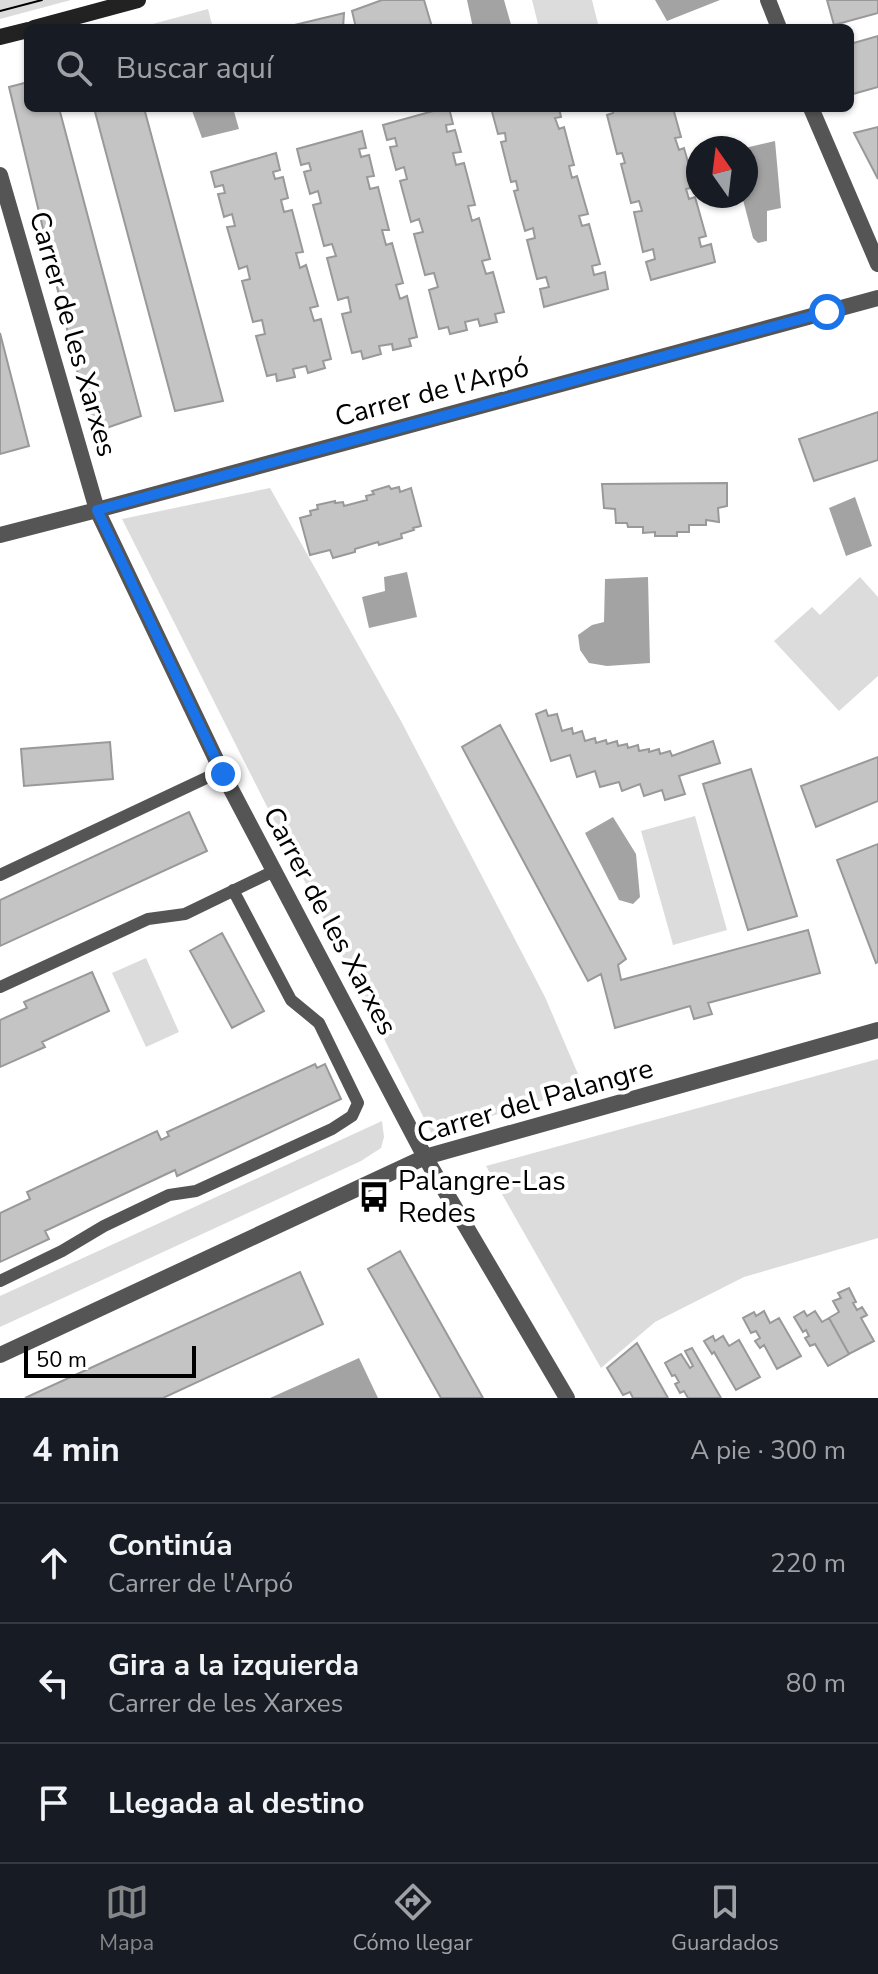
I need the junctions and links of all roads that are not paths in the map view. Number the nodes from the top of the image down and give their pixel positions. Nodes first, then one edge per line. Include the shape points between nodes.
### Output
1 (138, 0) edge
2 (768, 0) edge
3 (49, 24) edge
4 (777, 24) edge
5 (24, 31) edge
6 (0, 37) edge
7 (813, 112) edge
8 (0, 175) edge
9 (878, 264) edge
10 (878, 298) edge
11 (97, 510) junction
12 (0, 535) edge
13 (221, 771) junction
14 (274, 871) junction
15 (0, 875) edge
16 (233, 890) junction
17 (0, 987) edge
18 (878, 1030) edge
19 (425, 1157) junction
20 (0, 1281) edge
21 (0, 1355) edge
22 (567, 1398) edge

1 - 3 main road
2 - 4 street
5 - 6 main road
7 - 9 street
8 - 11 street, Carrer de les Xarxes
10 - 11 street, Carrer de l'Arpó
11 - 12 street, Carrer de l'Arpó
11 - 13 street, Carrer de les Xarxes
13 - 14 street, Carrer de les Xarxes
13 - 15 lane
14 - 16 lane
14 - 19 street, Carrer de les Xarxes
16 - 17 lane via 185,914 148,919
16 - 20 lane via 291,1000 319,1023 358,1103 352,1116 196,1191 169,1195
18 - 19 street, Carrer del Palangre
19 - 21 street, Carrer del Palangre
19 - 22 street, Carrer de les Xarxes

